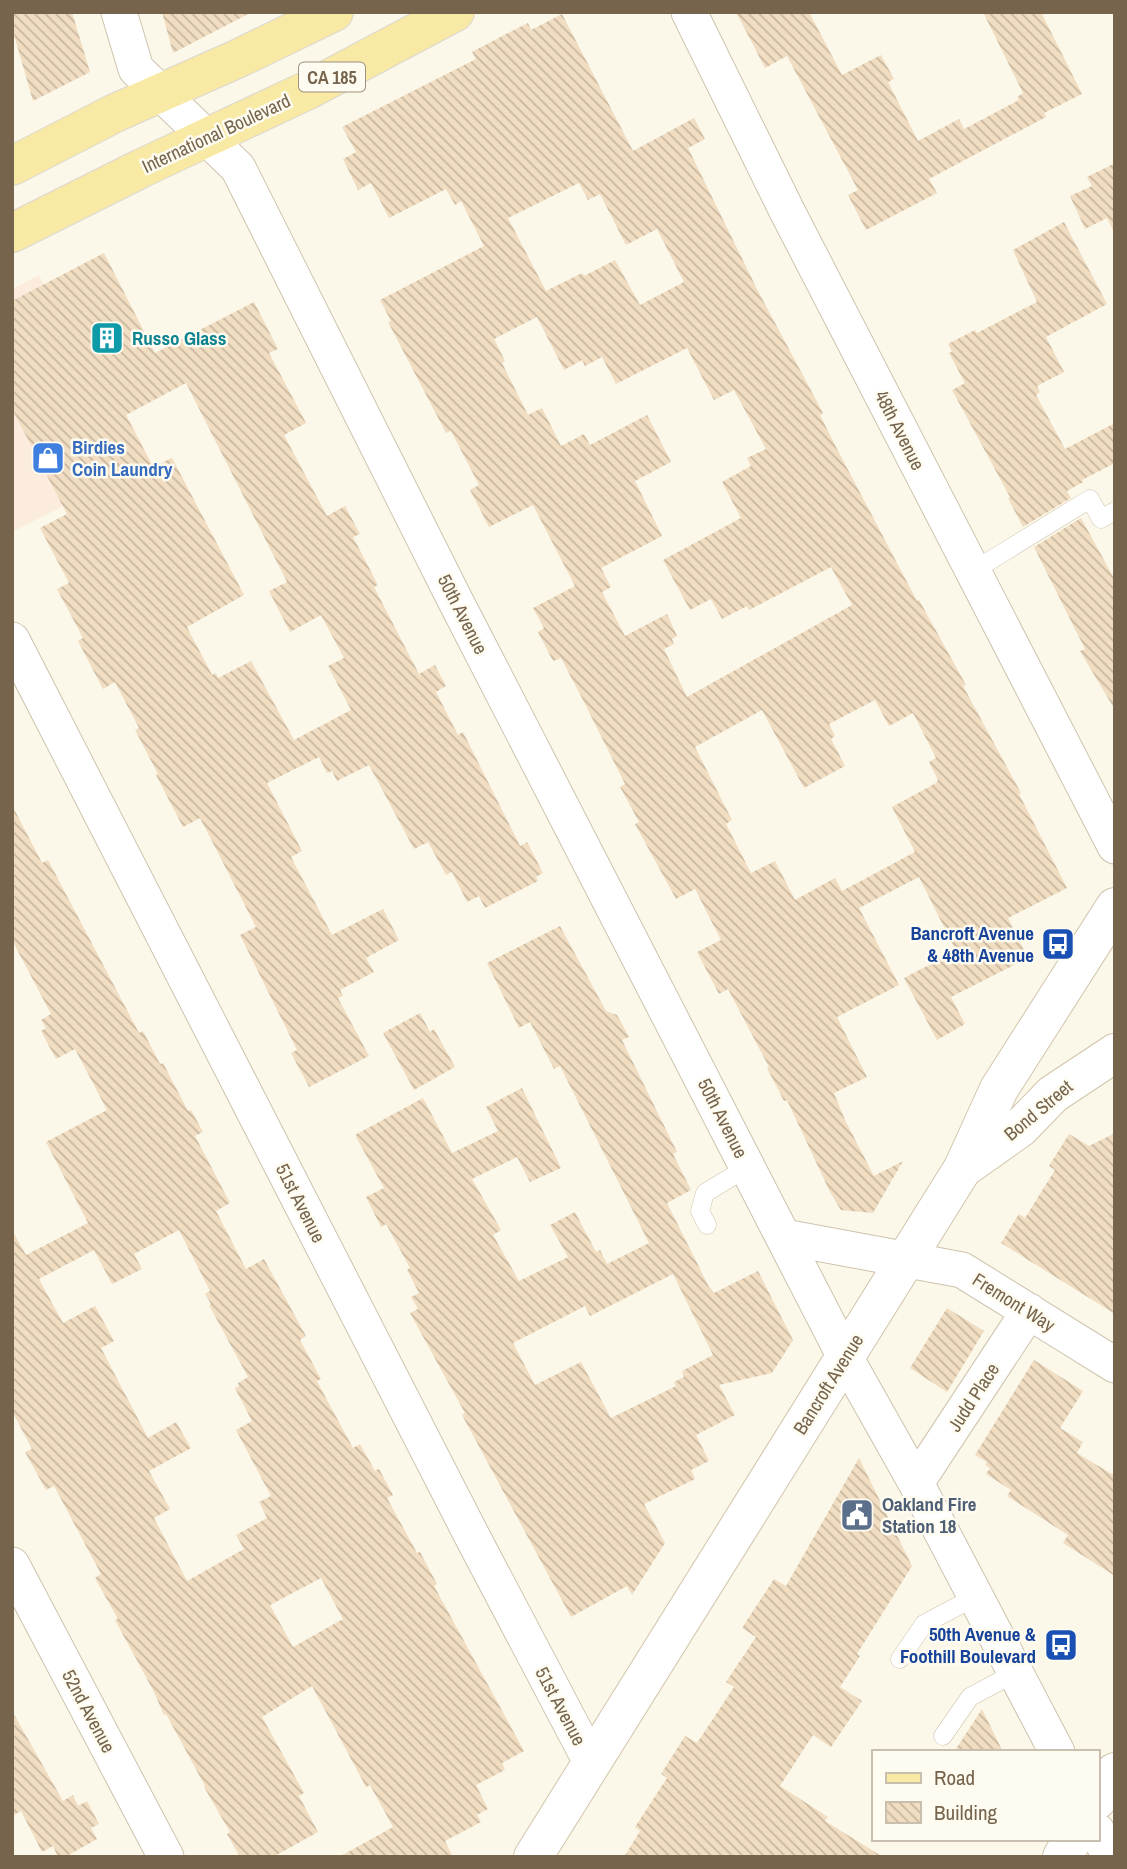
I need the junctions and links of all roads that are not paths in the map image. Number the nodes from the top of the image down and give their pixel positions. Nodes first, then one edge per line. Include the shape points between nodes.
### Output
1 (119, 12) edge
2 (334, 12) edge
3 (455, 12) edge
4 (689, 12) edge
5 (160, 93) junction
6 (207, 138) junction
7 (12, 166) edge
8 (12, 233) edge
9 (1115, 511) edge
10 (973, 571) junction
11 (12, 640) edge
12 (1115, 846) edge
13 (1115, 907) edge
14 (1115, 1053) edge
15 (748, 1167) junction
16 (964, 1168) junction
17 (707, 1225) dead end
18 (784, 1237) junction
19 (905, 1259) junction
20 (1029, 1311) junction
21 (845, 1356) junction
22 (1115, 1365) edge
23 (916, 1483) junction
24 (12, 1565) edge
25 (975, 1597) junction
26 (900, 1659) dead end
27 (1015, 1673) junction
28 (943, 1736) dead end
29 (1056, 1750) edge
30 (592, 1764) junction
31 (1115, 1772) edge
32 (1099, 1797) edge
33 (1099, 1835) edge
34 (1072, 1841) edge
35 (166, 1857) edge
36 (533, 1857) edge
37 (1062, 1857) edge
38 (1110, 1857) edge

1 - 5 street, 50th Avenue via 136,69
2 - 5 main road
3 - 6 main road, International Boulevard / CA 185
4 - 10 street, 48th Avenue
5 - 6 street, 50th Avenue
5 - 7 main road
6 - 8 main road, International Boulevard / CA 185
6 - 15 street, 50th Avenue via 238,168
9 - 10 lane via 1101,519 1090,499
10 - 12 street, 48th Avenue
11 - 30 street, 51st Avenue
13 - 16 street, Bancroft Avenue via 999,1089
14 - 16 street, Bond Street via 1053,1094 1020,1128
15 - 17 lane via 705,1193 700,1211
15 - 18 street, 50th Avenue
16 - 19 street, Bancroft Avenue
18 - 19 street
18 - 21 street, 50th Avenue
19 - 20 street, Fremont Way via 962,1270
19 - 21 street, Bancroft Avenue
20 - 22 street, Fremont Way
20 - 23 street, Judd Place
21 - 23 street, 50th Avenue
21 - 30 street, Bancroft Avenue
23 - 25 street, 50th Avenue
24 - 35 street, 52nd Avenue
25 - 26 lane via 924,1624
25 - 27 street, 50th Avenue
27 - 28 lane via 970,1697
27 - 29 street, 50th Avenue
30 - 36 street, Bancroft Avenue
31 - 32 street
33 - 38 street
34 - 37 street

